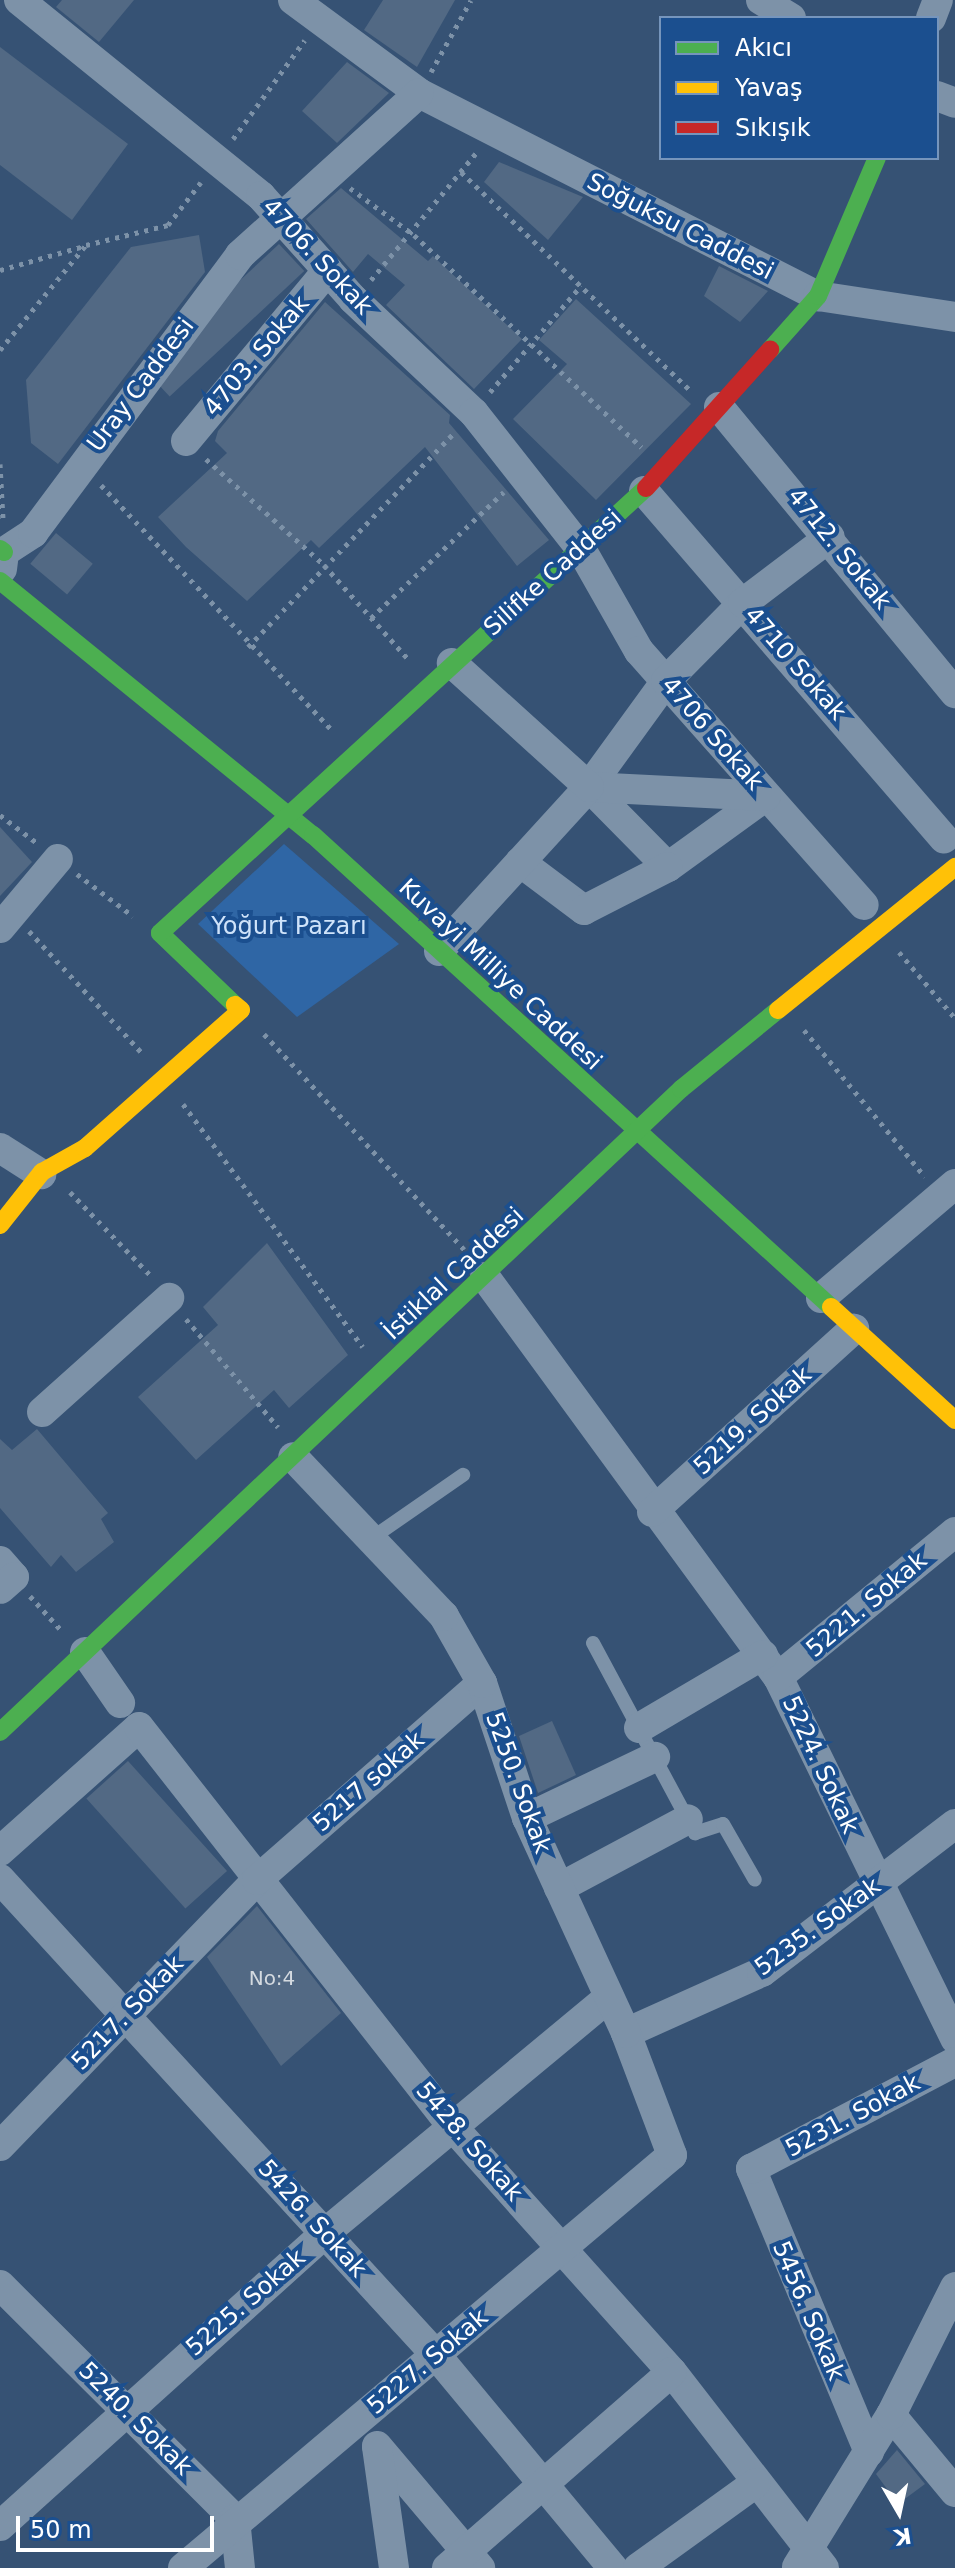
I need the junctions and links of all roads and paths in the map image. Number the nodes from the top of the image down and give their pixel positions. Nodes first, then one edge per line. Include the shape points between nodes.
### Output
1 (19, 0) edge
2 (293, 0) edge
3 (471, 0) edge
4 (761, 0) edge
5 (788, 16) edge
6 (319, 20) junction
7 (419, 93) junction
8 (492, 132) junction
9 (218, 159) junction
10 (876, 160) edge
11 (461, 172) junction
12 (333, 175) junction
13 (277, 214) junction
14 (414, 235) junction
15 (86, 245) junction
16 (0, 270) edge
17 (328, 270) junction
18 (818, 296) junction
19 (353, 299) junction
20 (955, 317) edge
21 (0, 350) edge
22 (717, 410) junction
23 (186, 441) joint
24 (0, 464) edge
25 (81, 464) junction
26 (523, 475) junction
27 (654, 480) junction
28 (830, 537) junction
29 (581, 549) junction
30 (1, 565) edge
31 (324, 565) junction
32 (743, 603) junction
33 (371, 618) junction
34 (248, 647) junction
35 (452, 663) junction
36 (666, 681) junction
37 (429, 683) junction
38 (951, 688) edge
39 (354, 751) junction
40 (589, 787) junction
41 (766, 796) junction
42 (284, 813) junction
43 (944, 838) dead end
44 (58, 859) dead end
45 (520, 862) junction
46 (668, 867) junction
47 (955, 867) edge
48 (871, 916) junction
49 (6, 921) edge
50 (439, 951) junction
51 (784, 1005) junction
52 (241, 1010) junction
53 (955, 1018) edge
54 (163, 1076) junction
55 (636, 1131) junction
56 (0, 1148) edge
57 (41, 1174) junction
58 (948, 1190) edge
59 (0, 1225) edge
60 (466, 1251) dead end
61 (485, 1277) junction
62 (169, 1298) dead end
63 (821, 1298) junction
64 (854, 1329) junction
65 (366, 1351) dead end
66 (42, 1412) dead end
67 (955, 1420) edge
68 (293, 1457) junction
69 (463, 1475) dead end
70 (652, 1512) junction
71 (955, 1532) edge
72 (372, 1538) junction
73 (5, 1576) edge
74 (75, 1643) junction
75 (593, 1643) dead end
76 (770, 1666) junction
77 (482, 1683) junction
78 (120, 1703) dead end
79 (639, 1728) junction
80 (0, 1732) edge
81 (655, 1757) junction
82 (527, 1818) junction
83 (688, 1819) junction
84 (955, 1824) edge
85 (0, 1851) edge
86 (0, 1879) edge
87 (257, 1880) junction
88 (755, 1880) dead end
89 (876, 1885) junction
90 (559, 1888) junction
91 (609, 1997) junction
92 (125, 2015) junction
93 (626, 2033) junction
94 (955, 2039) edge
95 (955, 2062) edge
96 (452, 2126) junction
97 (0, 2146) edge
98 (672, 2155) joint
99 (751, 2169) joint
100 (325, 2233) junction
101 (561, 2248) junction
102 (0, 2285) edge
103 (955, 2287) edge
104 (436, 2355) junction
105 (672, 2372) junction
106 (125, 2409) junction
107 (372, 2410) junction
108 (891, 2415) junction
109 (377, 2446) junction
110 (869, 2452) junction
111 (756, 2483) junction
112 (544, 2485) junction
113 (955, 2492) edge
114 (235, 2519) junction
115 (0, 2526) edge
116 (809, 2562) edge
117 (465, 2563) edge
118 (183, 2568) edge
119 (240, 2568) edge
120 (394, 2568) edge
121 (613, 2568) edge
122 (638, 2568) edge

1 - 9 street, 4706. Sokak
2 - 6 street, Soğuksu Caddesi
3 - 7 path
4 - 5 street
6 - 7 street, Soğuksu Caddesi
6 - 9 path
7 - 8 street, Soğuksu Caddesi
7 - 12 street, Uray Caddesi
8 - 11 path
8 - 18 street, Soğuksu Caddesi
9 - 13 street, 4706. Sokak
9 - 15 path via 168,225
10 - 18 street, Silifke Caddesi
11 - 14 path
11 - 22 path
12 - 13 street, Uray Caddesi
12 - 14 path
13 - 17 street, 4706. Sokak
13 - 25 street, Uray Caddesi
14 - 19 path
14 - 27 path
15 - 16 path
15 - 21 path
17 - 19 street, 4706. Sokak
17 - 23 street, 4703. Sokak
18 - 20 street, Soğuksu Caddesi
18 - 22 street, Silifke Caddesi
19 - 26 street, 4706. Sokak via 474,413
22 - 27 street, Silifke Caddesi
22 - 28 street, 4712. Sokak
23 - 31 path
24 - 30 path
25 - 30 street, Uray Caddesi via 22,546
25 - 34 path
26 - 29 street, 4706. Sokak
26 - 33 path
27 - 29 street, Silifke Caddesi
27 - 32 street, 4710 Sokak
28 - 32 street
28 - 38 street, 4712. Sokak
29 - 35 street, Silifke Caddesi
29 - 36 street, 4706 Sokak via 639,651
30 - 42 street, Kuvayi Milliye Caddesi
31 - 33 path
31 - 34 path
32 - 36 street
32 - 43 street, 4710 Sokak
33 - 37 path
34 - 39 path
35 - 37 street, Silifke Caddesi
35 - 40 street
36 - 40 street
36 - 41 street, 4706 Sokak
37 - 39 street, Silifke Caddesi
39 - 42 street, Silifke Caddesi
40 - 41 street
40 - 45 street
40 - 46 street
41 - 46 street
41 - 48 street, 4706 Sokak
42 - 50 street, Kuvayi Milliye Caddesi
42 - 52 street, Silifke Caddesi via 160,933
44 - 49 street
45 - 46 street via 584,910
45 - 50 street
47 - 48 street, İstiklal Caddesi
48 - 51 street, İstiklal Caddesi
48 - 53 path
49 - 54 path
50 - 55 street, Kuvayi Milliye Caddesi
51 - 55 street, İstiklal Caddesi
51 - 58 path
52 - 54 street
52 - 60 path
54 - 57 street via 85,1148
54 - 65 path
55 - 61 street, İstiklal Caddesi
55 - 63 street, Kuvayi Milliye Caddesi
56 - 57 street
57 - 59 street
58 - 63 street
61 - 68 street, İstiklal Caddesi
61 - 70 street, 5224. Sokak
62 - 66 street
63 - 64 street, Kuvayi Milliye Caddesi
64 - 67 street, Kuvayi Milliye Caddesi
64 - 70 street, 5219. Sokak
68 - 72 street, 5250. Sokak
68 - 74 street, İstiklal Caddesi
69 - 72 lane
70 - 76 street, 5224. Sokak
71 - 76 street, 5221. Sokak
72 - 77 street, 5250. Sokak via 444,1616
73 - 74 path
74 - 78 street
74 - 80 street, İstiklal Caddesi
75 - 79 lane
76 - 79 street, 5221. Sokak
76 - 89 street, 5224. Sokak
77 - 82 street, 5250. Sokak
77 - 87 street, 5217 sokak
79 - 81 lane
81 - 82 street
81 - 83 lane
82 - 90 street, 5250. Sokak
83 - 88 lane via 695,1833 723,1824
83 - 90 street
84 - 89 street, 5235. Sokak
85 - 87 street, 5428. Sokak via 139,1727
86 - 92 street, 5426. Sokak
87 - 92 street, 5217. Sokak
87 - 96 street, 5428. Sokak
89 - 93 street, 5235. Sokak via 762,1972
89 - 94 street, 5224. Sokak
90 - 91 street, 5250. Sokak
91 - 93 street, 5250. Sokak
91 - 96 street, 5225. Sokak
92 - 97 street, 5217. Sokak
92 - 100 street, 5426. Sokak
93 - 98 street, 5250. Sokak
95 - 99 street, 5231. Sokak
96 - 100 street, 5225. Sokak
96 - 101 street, 5428. Sokak
98 - 101 street, 5227. Sokak
99 - 110 street, 5456. Sokak
100 - 104 street, 5426. Sokak
100 - 106 street, 5225. Sokak
101 - 104 street, 5227. Sokak
101 - 105 street, 5428. Sokak
102 - 106 street, 5240. Sokak
103 - 108 street
104 - 107 street, 5227. Sokak
104 - 112 street, 5426. Sokak
105 - 111 street, 5428. Sokak
105 - 112 street
106 - 114 street, 5240. Sokak
106 - 115 street, 5225. Sokak
107 - 109 street
107 - 114 street, 5227. Sokak
108 - 110 street
108 - 113 street
109 - 117 street
109 - 120 street
110 - 116 street
111 - 116 street, 5428. Sokak
111 - 122 street
112 - 117 street
112 - 121 street, 5426. Sokak
114 - 118 street, 5227. Sokak
114 - 119 street

